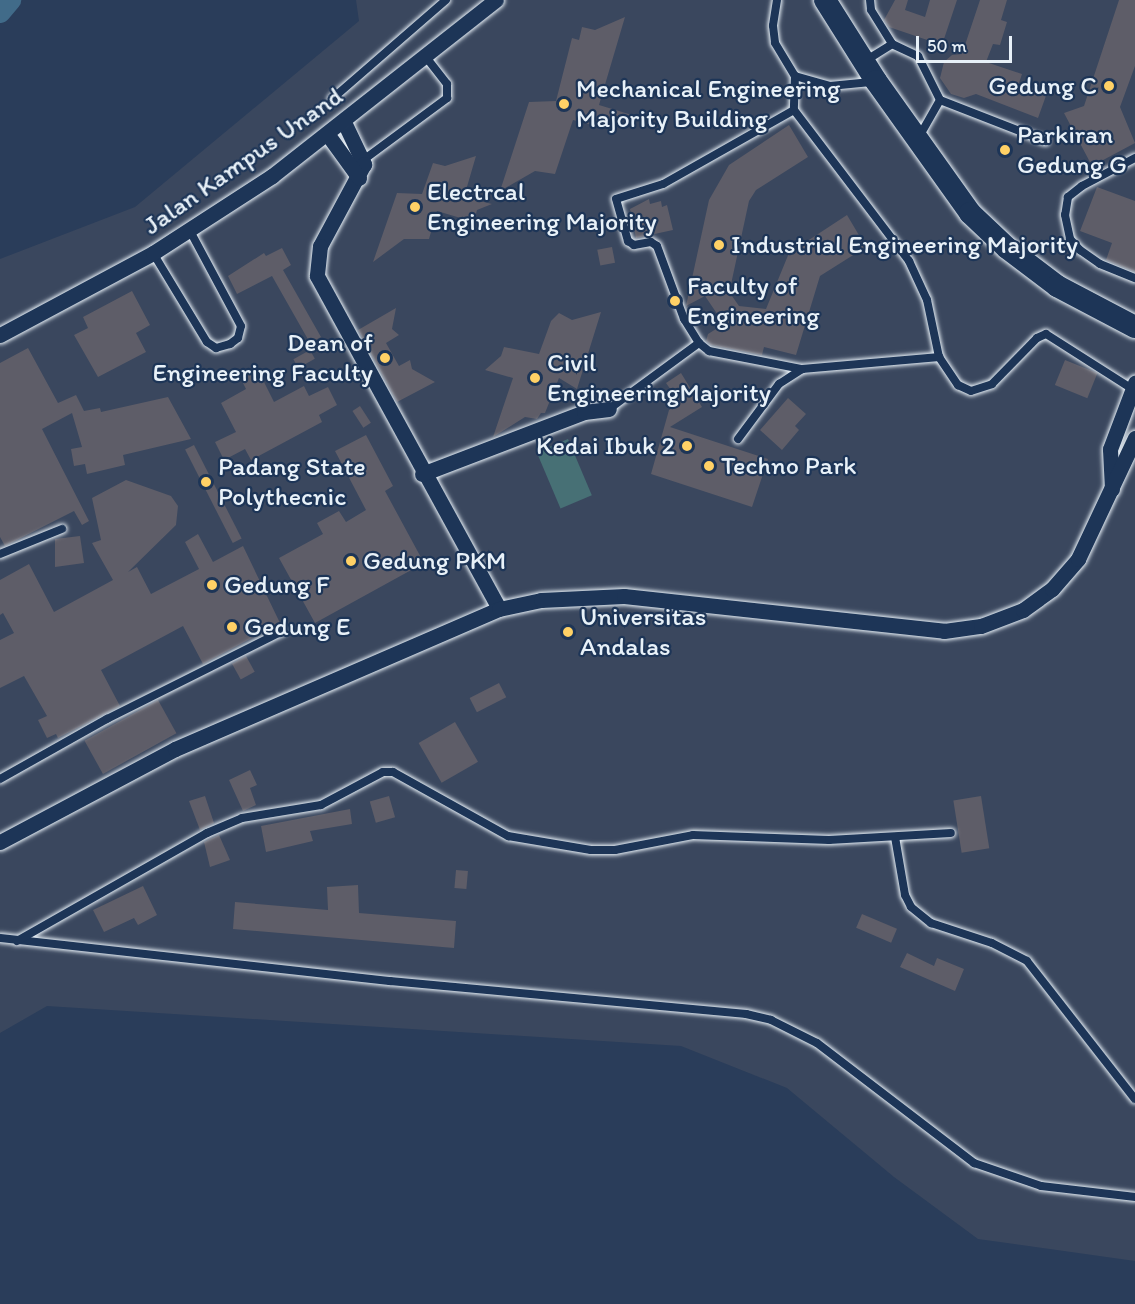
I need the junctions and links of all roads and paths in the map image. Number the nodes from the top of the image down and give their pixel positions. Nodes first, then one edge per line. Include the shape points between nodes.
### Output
1 (446, 0) edge
2 (496, 0) edge
3 (777, 0) edge
4 (825, 0) edge
5 (870, 0) edge
6 (892, 44) junction
7 (427, 58) junction
8 (870, 71) junction
9 (795, 76) junction
10 (332, 99) dead end
11 (940, 100) junction
12 (794, 110) junction
13 (344, 122) junction
14 (328, 135) junction
15 (918, 138) junction
16 (1045, 141) dead end
17 (1135, 158) edge
18 (359, 168) junction
19 (190, 231) junction
20 (153, 253) junction
21 (1135, 278) edge
22 (1135, 327) edge
23 (0, 335) edge
24 (699, 343) junction
25 (939, 357) junction
26 (802, 369) junction
27 (1134, 388) edge
28 (609, 409) joint
29 (1135, 438) edge
30 (738, 439) dead end
31 (422, 474) junction
32 (1112, 492) junction
33 (62, 529) dead end
34 (0, 554) edge
35 (499, 609) junction
36 (283, 631) dead end
37 (0, 779) edge
38 (951, 833) dead end
39 (895, 837) junction
40 (0, 842) edge
41 (0, 938) edge
42 (17, 941) junction
43 (1135, 1099) edge
44 (1135, 1197) edge

1 - 10 lane
2 - 7 street, Jalan Kampus Unand
3 - 9 lane via 772,26 775,43
4 - 8 street
5 - 6 lane via 871,10
6 - 8 lane
6 - 11 lane via 918,56
7 - 13 street, Jalan Kampus Unand
7 - 18 lane via 447,84 447,98
8 - 9 lane via 830,86
8 - 15 street
9 - 12 lane
11 - 15 lane
11 - 16 lane
12 - 24 lane via 663,184 616,199 630,243 651,242 659,249 684,319
12 - 25 lane via 909,261 927,300
13 - 14 street, Jalan Kampus Unand
13 - 18 street
14 - 18 street
14 - 19 street, Jalan Kampus Unand
15 - 22 street via 954,195 1007,248 1058,286
17 - 21 lane via 1068,197 1065,215 1070,239 1080,250 1100,264
18 - 31 street via 320,246 317,276
19 - 20 street, Jalan Kampus Unand
19 - 20 lane via 241,326 238,338 230,344 216,348 207,342
20 - 23 street, Jalan Kampus Unand
24 - 26 lane via 716,354
24 - 28 lane
25 - 26 lane
25 - 27 lane via 958,385 971,391 1006,373 1037,338 1046,334
26 - 30 lane via 779,384
27 - 32 street via 1110,449
28 - 31 street via 584,412
29 - 32 street
31 - 35 street
32 - 35 street via 1078,560 1052,588 1023,610 981,626 944,631 624,596 541,600
33 - 34 lane
35 - 40 street via 175,749
36 - 37 lane via 107,719
38 - 39 lane
39 - 42 lane via 821,840 693,835 615,850 591,850 508,836 393,772 383,772 321,805 242,819 207,833
39 - 43 lane via 905,896 911,907 931,923 992,943 1026,961
41 - 42 lane
42 - 44 lane via 746,1014 771,1020 817,1043 974,1163 1041,1186

